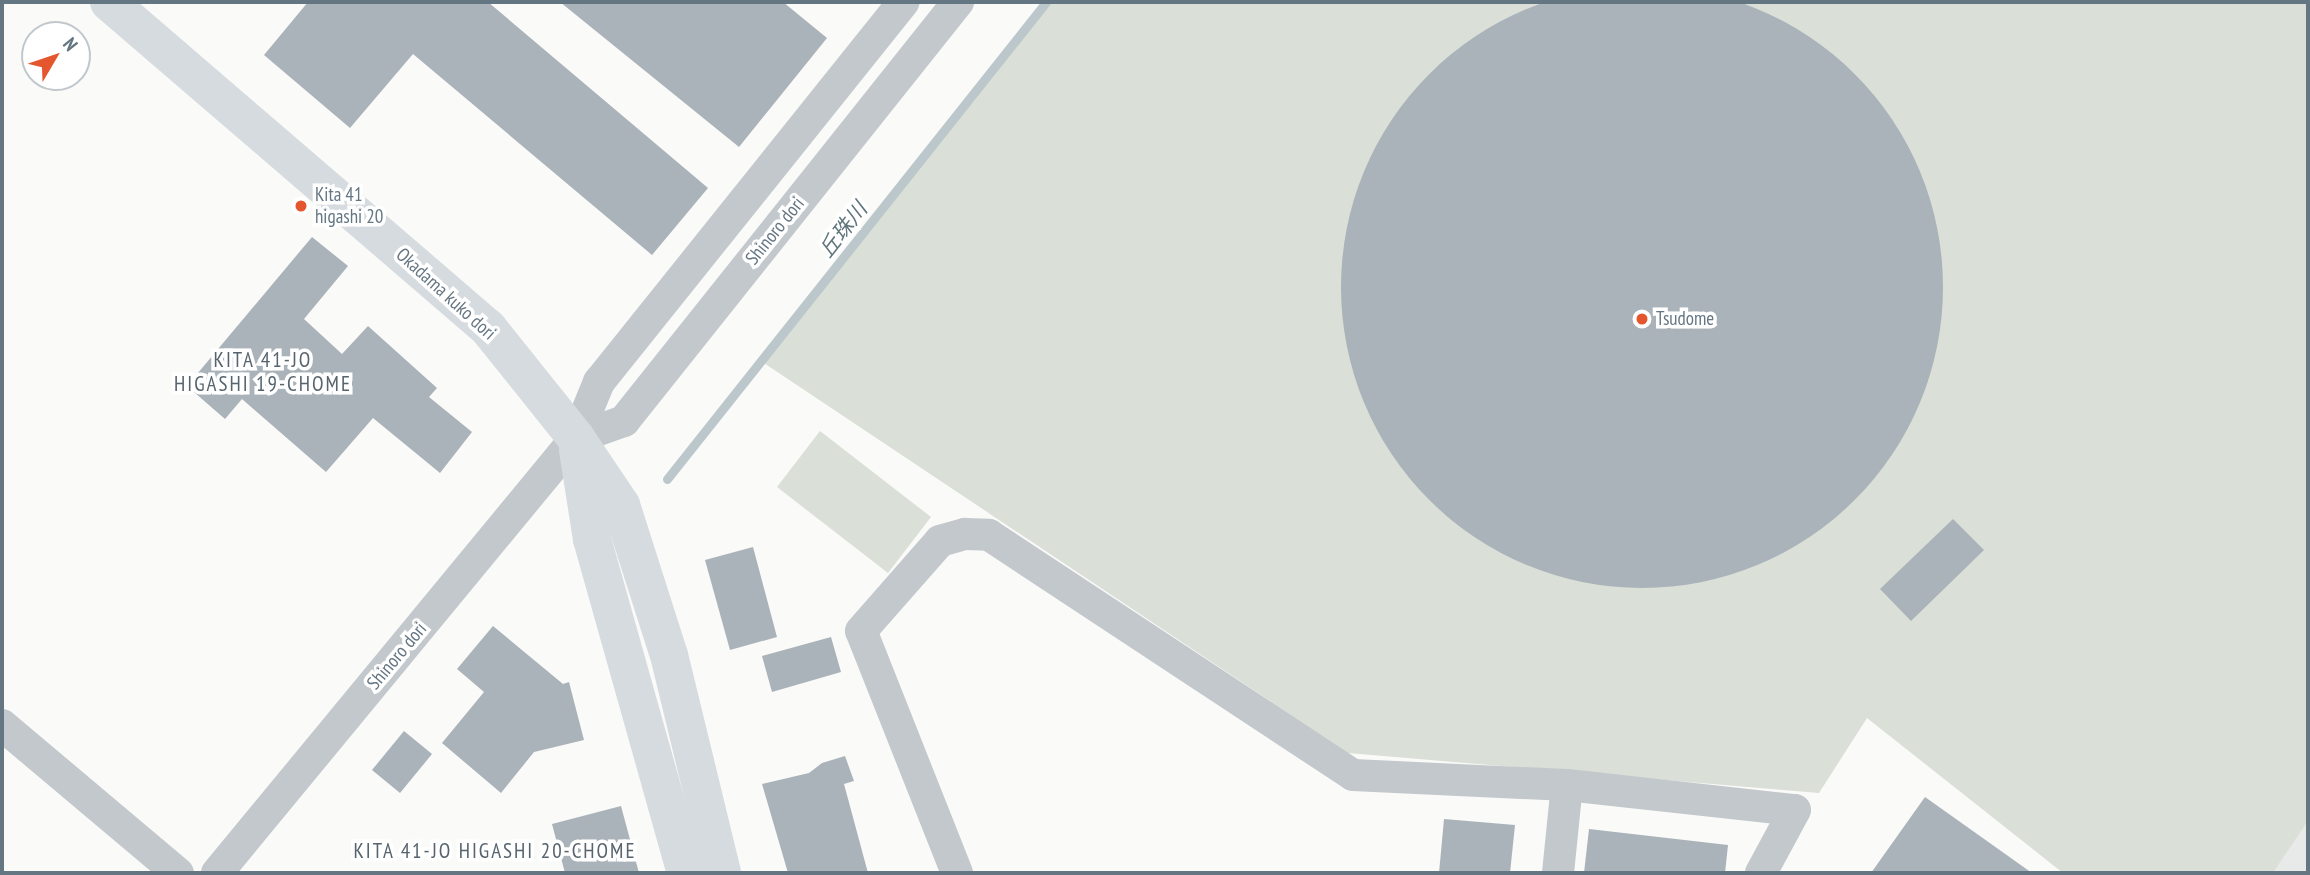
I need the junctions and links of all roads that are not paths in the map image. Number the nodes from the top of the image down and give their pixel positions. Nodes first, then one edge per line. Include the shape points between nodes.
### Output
1 (109, 2) edge
2 (904, 2) edge
3 (958, 2) edge
4 (576, 438) junction
5 (2, 725) edge
6 (1567, 785) junction
7 (178, 873) edge
8 (217, 873) edge
9 (686, 873) edge
10 (722, 873) edge
11 (957, 873) edge
12 (1558, 873) edge
13 (1761, 873) edge

1 - 4 main road, Okadama kuko dori via 488,328
2 - 4 street, Shinoro dori via 599,382
3 - 4 street, Shinoro dori via 624,421
4 - 8 street, Shinoro dori
4 - 9 main road, Okadama kuko dori via 592,539
4 - 10 main road, Okadama kuko dori via 621,505 669,655
5 - 7 street
6 - 11 street via 1353,775 989,535 965,534 940,541 861,631
6 - 12 street
6 - 13 street via 1795,810

